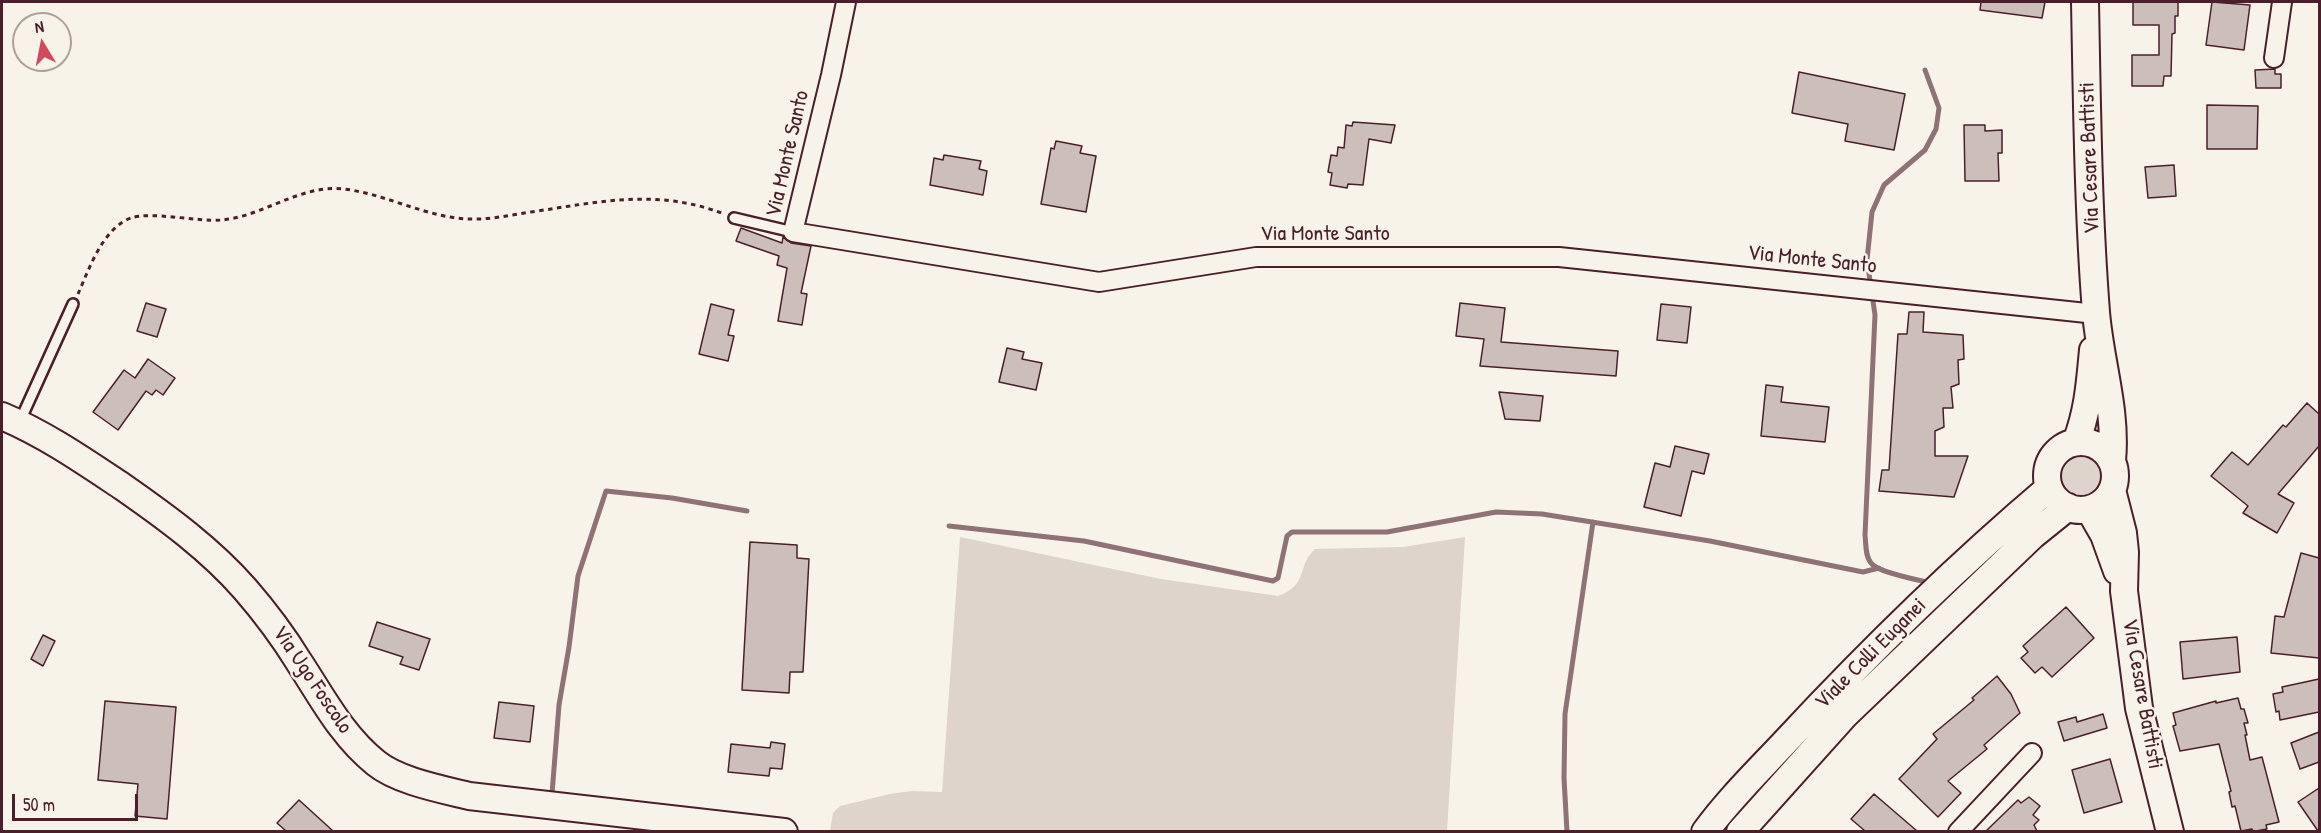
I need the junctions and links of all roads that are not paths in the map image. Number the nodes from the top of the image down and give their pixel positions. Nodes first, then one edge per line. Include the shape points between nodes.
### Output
1 (846, 2) edge
2 (2085, 2) edge
3 (2282, 2) edge
4 (2274, 58) dead end
5 (734, 218) road end
6 (793, 232) junction
7 (73, 304) road end
8 (2096, 314) junction
9 (10, 420) edge
10 (2076, 442) junction
11 (2112, 461) junction
12 (2049, 488) junction
13 (2112, 490) junction
14 (2079, 508) junction
15 (2124, 591) junction
16 (2032, 753) dead end
17 (784, 831) edge
18 (1705, 831) edge
19 (1740, 831) edge
20 (1958, 831) edge
21 (2170, 831) edge

1 - 6 street, Via Monte Santo
2 - 8 main road, Via Cesare Battisti
3 - 4 street
5 - 6 lane
6 - 8 street, Via Monte Santo via 1099,282 1256,257 1558,257
7 - 9 lane
8 - 10 main road, Via Cesare Battisti via 2087,406
8 - 11 main road, Via Cesare Battisti via 2112,414
9 - 17 main road, Via Ugo Foscolo via 67,450 141,500 218,563 277,627 334,718 377,764 425,785 469,796
10 - 11 main road via 2097,446
10 - 12 main road via 2066,445 2052,459 2047,478
11 - 13 main road, Via Cesare Battisti
12 - 14 main road, Via Cesare Battisti via 2054,496
12 - 18 main road, Viale Colli Euganei via 1953,574 1828,696
13 - 14 main road via 2103,502
13 - 15 main road, Via Cesare Battisti via 2123,533
14 - 15 main road, Via Cesare Battisti via 2104,535
14 - 19 main road, Viale Colli Euganei via 2040,529 1845,715
15 - 21 main road, Via Cesare Battisti via 2139,708
16 - 20 street

